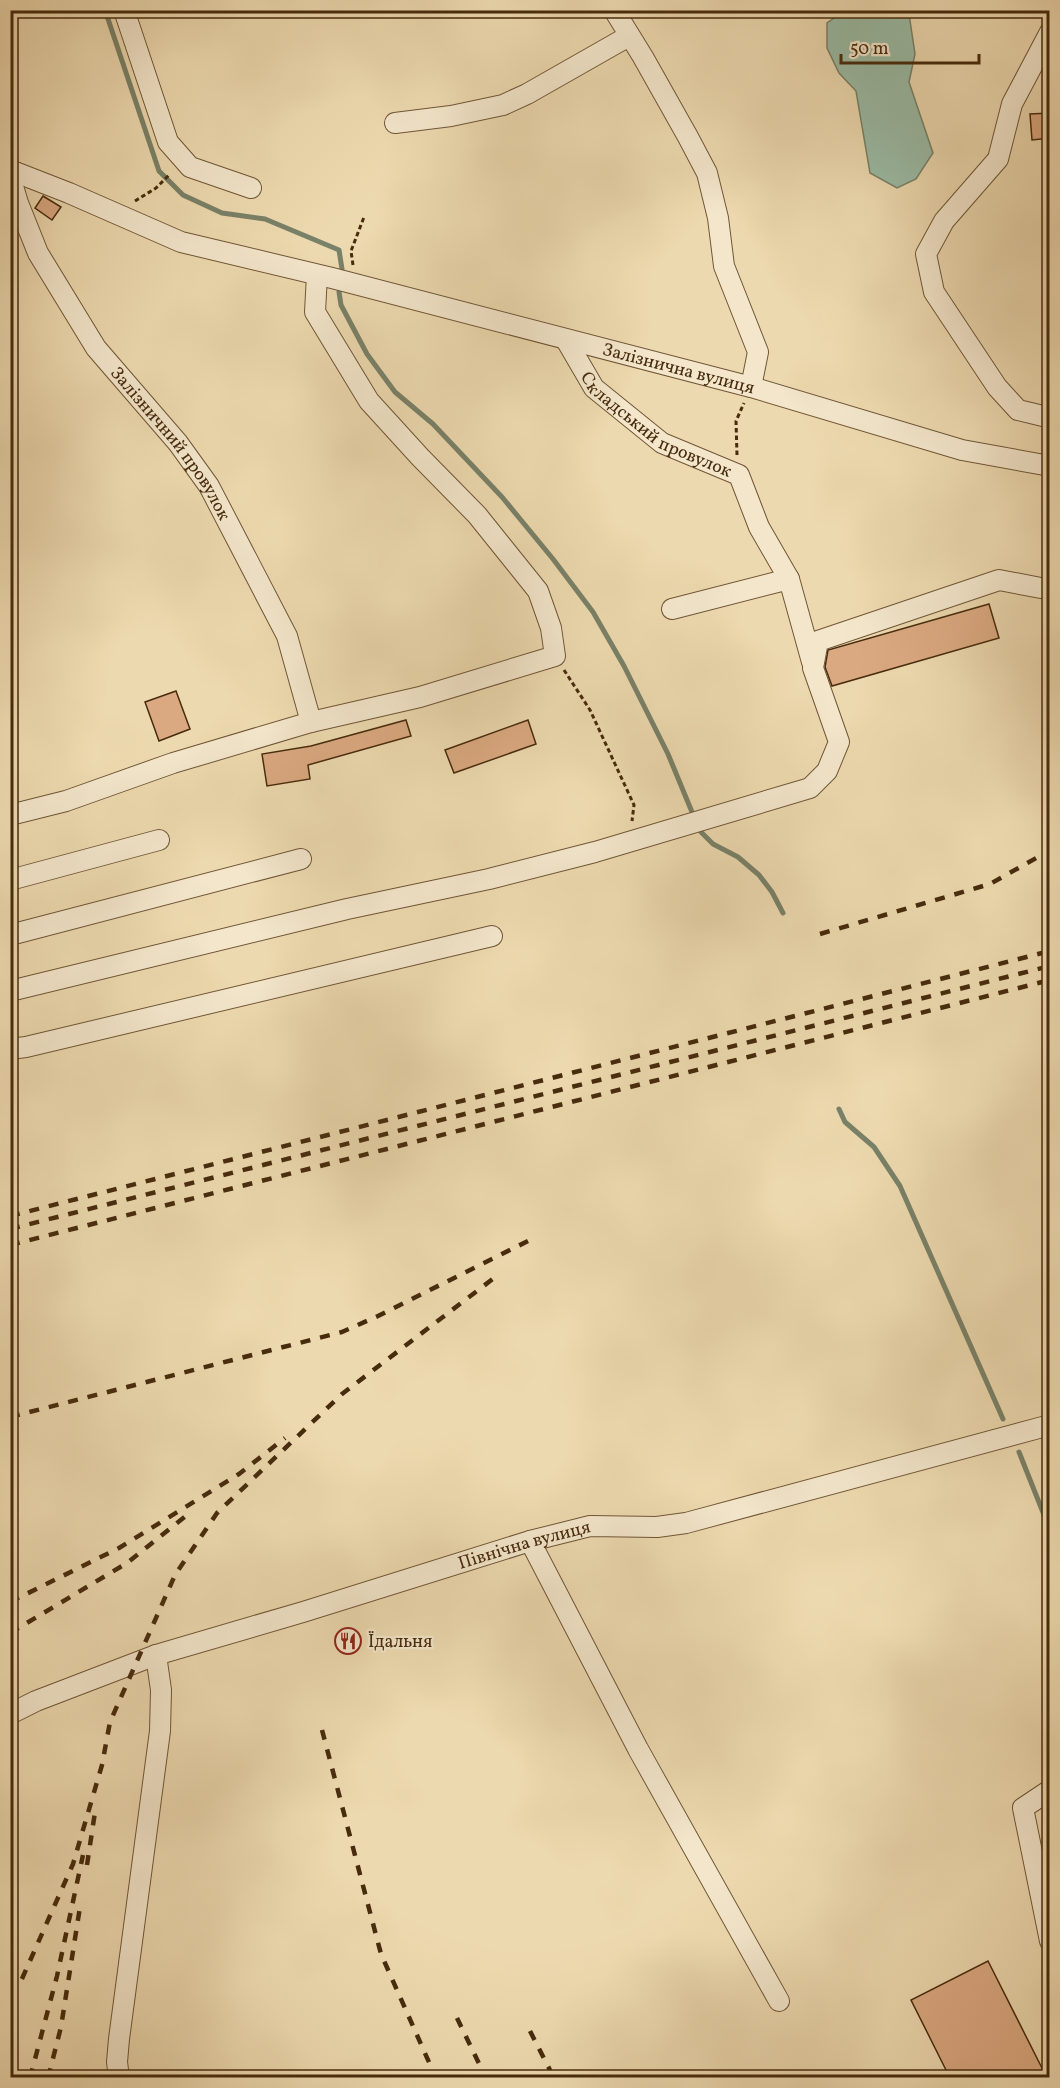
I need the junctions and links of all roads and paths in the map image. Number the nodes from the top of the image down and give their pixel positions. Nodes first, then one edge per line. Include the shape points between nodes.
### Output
1 (124, 10) edge
2 (614, 10) edge
3 (1050, 32) edge
4 (629, 36) junction
5 (395, 123) dead end
6 (10, 170) edge
7 (173, 171) dead end
8 (10, 176) edge
9 (156, 188) dead end
10 (250, 188) dead end
11 (364, 217) dead end
12 (338, 280) junction
13 (566, 340) junction
14 (751, 387) junction
15 (1050, 415) edge
16 (1050, 466) edge
17 (740, 475) junction
18 (789, 579) junction
19 (1050, 588) edge
20 (672, 609) dead end
21 (555, 656) junction
22 (813, 668) junction
23 (311, 722) junction
24 (10, 815) edge
25 (159, 840) dead end
26 (630, 841) junction
27 (301, 859) dead end
28 (10, 880) edge
29 (10, 935) edge
30 (492, 936) dead end
31 (10, 991) edge
32 (10, 1049) edge
33 (1050, 1425) edge
34 (530, 1540) junction
35 (156, 1655) junction
36 (10, 1714) edge
37 (1050, 1790) edge
38 (1050, 1941) edge
39 (779, 2001) dead end
40 (119, 2078) edge

1 - 10 street via 168,142 190,166
2 - 4 street, Залізнична вулиця
3 - 15 street via 1012,104 998,159 944,221 926,254 934,292 997,387 1018,410
4 - 5 street via 502,105
4 - 14 street, Залізнична вулиця via 707,173 724,266 758,352
6 - 12 street, Залізнична вулиця via 181,242
7 - 9 path
8 - 23 street, Залізничний провулок via 38,253 96,348 178,443 209,486 287,636
11 - 12 path
12 - 13 street, Залізнична вулиця
12 - 21 street via 315,312 369,401 477,515 538,591 551,628
13 - 14 street, Залізнична вулиця
13 - 17 street, Складський провулок via 594,388 662,443
14 - 16 street via 962,450
14 - 17 path via 736,421
17 - 18 street, Складський провулок via 759,527
18 - 20 street
18 - 22 street, Складський провулок
19 - 22 street via 999,580 829,637 818,641
21 - 23 street via 420,697
21 - 26 path via 590,710 634,805
22 - 26 street, Складський провулок via 839,741 827,771 810,788
23 - 24 street via 173,763 66,801
25 - 28 street
26 - 31 street, Складський провулок via 489,879 347,909
27 - 29 street
30 - 32 street
33 - 34 street, Північна вулиця via 686,1523 657,1527 590,1526
34 - 35 street, Північна вулиця
34 - 39 street via 638,1749
35 - 36 street, Північна вулиця
35 - 40 street via 161,1690 160,1731 119,2038
37 - 38 street via 1023,1808

